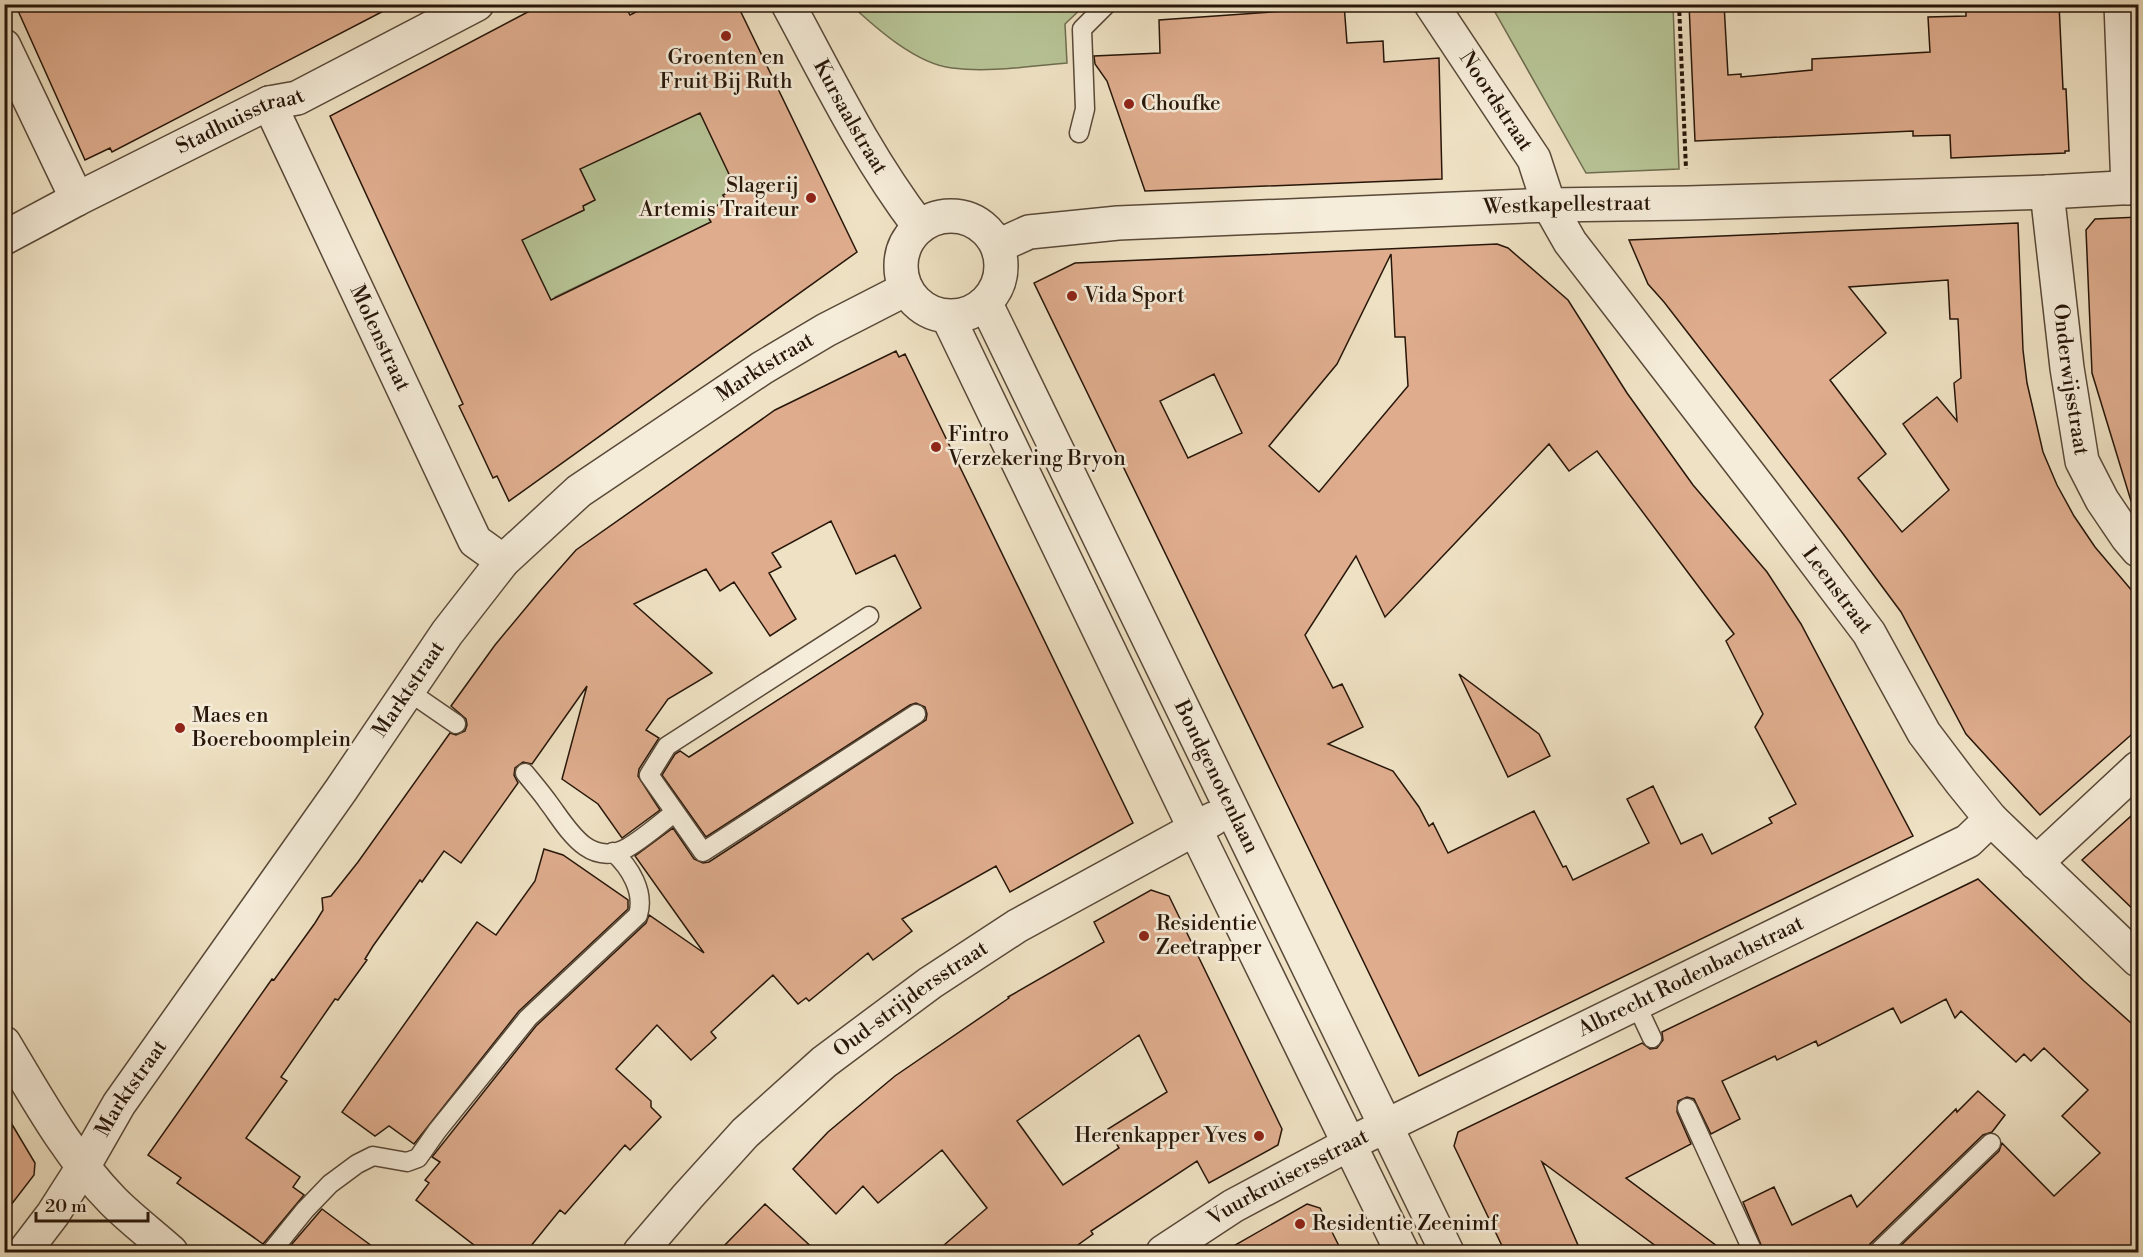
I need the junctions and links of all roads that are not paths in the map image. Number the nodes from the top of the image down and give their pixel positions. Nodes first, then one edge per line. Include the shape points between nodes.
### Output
1 (477, 4) edge
2 (788, 4) edge
3 (1107, 4) edge
4 (1431, 4) edge
5 (2121, 4) edge
6 (4, 46) edge
7 (269, 103) junction
8 (1079, 134) dead end
9 (2133, 188) edge
10 (2047, 192) junction
11 (77, 199) junction
12 (1549, 205) junction
13 (918, 226) junction
14 (4, 238) edge
15 (998, 246) junction
16 (906, 289) junction
17 (986, 304) junction
18 (948, 317) junction
19 (2139, 550) edge
20 (503, 561) junction
21 (869, 616) dead end
22 (408, 691) junction
23 (916, 714) dead end
24 (456, 724) dead end
25 (2139, 768) edge
26 (525, 773) dead end
27 (1231, 809) junction
28 (675, 812) junction
29 (1991, 819) junction
30 (1195, 828) junction
31 (613, 852) junction
32 (2036, 863) junction
33 (2139, 960) edge
34 (1636, 1004) junction
35 (1652, 1038) dead end
36 (4, 1043) edge
37 (1687, 1107) dead end
38 (1386, 1128) junction
39 (1991, 1143) dead end
40 (1349, 1144) junction
41 (84, 1167) junction
42 (24, 1252) edge
43 (171, 1252) edge
44 (271, 1252) edge
45 (640, 1252) edge
46 (1163, 1252) edge
47 (1402, 1252) edge
48 (1447, 1252) edge
49 (1753, 1252) edge
50 (1878, 1252) edge

1 - 7 street, Stadhuisstraat via 297,98
2 - 13 street, Kursaalstraat via 854,126
3 - 8 lane via 1082,29 1085,109
4 - 12 street, Noordstraat via 1534,159
5 - 9 street
6 - 11 street
7 - 11 street, Stadhuisstraat
7 - 20 street, Molenstraat via 475,541
9 - 10 street, Westkapellestraat
10 - 12 street, Westkapellestraat
10 - 19 street, Onderwijsstraat via 2082,461 2102,500
11 - 14 street, Stadhuisstraat
12 - 15 street, Westkapellestraat via 1118,223 1029,232
12 - 29 street, Leenstraat via 1570,242 1869,633 1924,733
13 - 15 street via 940,216 964,216 985,227
13 - 16 street via 904,244 900,267
15 - 17 street via 1002,267 998,286
16 - 18 street via 916,303 931,313
16 - 20 street, Marktstraat via 762,368 588,485
17 - 18 street via 968,314
17 - 27 street, Bondgenotenlaan
18 - 30 street, Bondgenotenlaan
20 - 22 street, Marktstraat
21 - 28 lane via 667,746 650,775
22 - 24 lane
22 - 41 street, Marktstraat via 119,1104
23 - 28 lane via 703,852
25 - 32 street
26 - 31 lane via 584,847
27 - 30 street, Oud-strijdersstraat
27 - 38 street, Bondgenotenlaan
28 - 31 lane via 626,848
29 - 32 street, Leenstraat
29 - 34 street, Albrecht Rodenbachstraat via 1968,841
30 - 40 street, Bondgenotenlaan
30 - 45 street, Oud-strijdersstraat via 1017,927 930,983 824,1062 745,1133
31 - 44 lane via 635,882 638,915 528,1018 418,1158 407,1162 373,1156 357,1164 330,1184
32 - 33 street, Leenstraat
34 - 35 lane
34 - 38 street, Albrecht Rodenbachstraat
36 - 41 street via 51,1123
37 - 49 lane
38 - 40 street, Vuurkruisersstraat
38 - 48 street, Bondgenotenlaan
39 - 50 lane
40 - 46 street, Vuurkruisersstraat via 1233,1206
40 - 47 street, Bondgenotenlaan
41 - 42 street, Marktstraat
41 - 43 street via 113,1201

